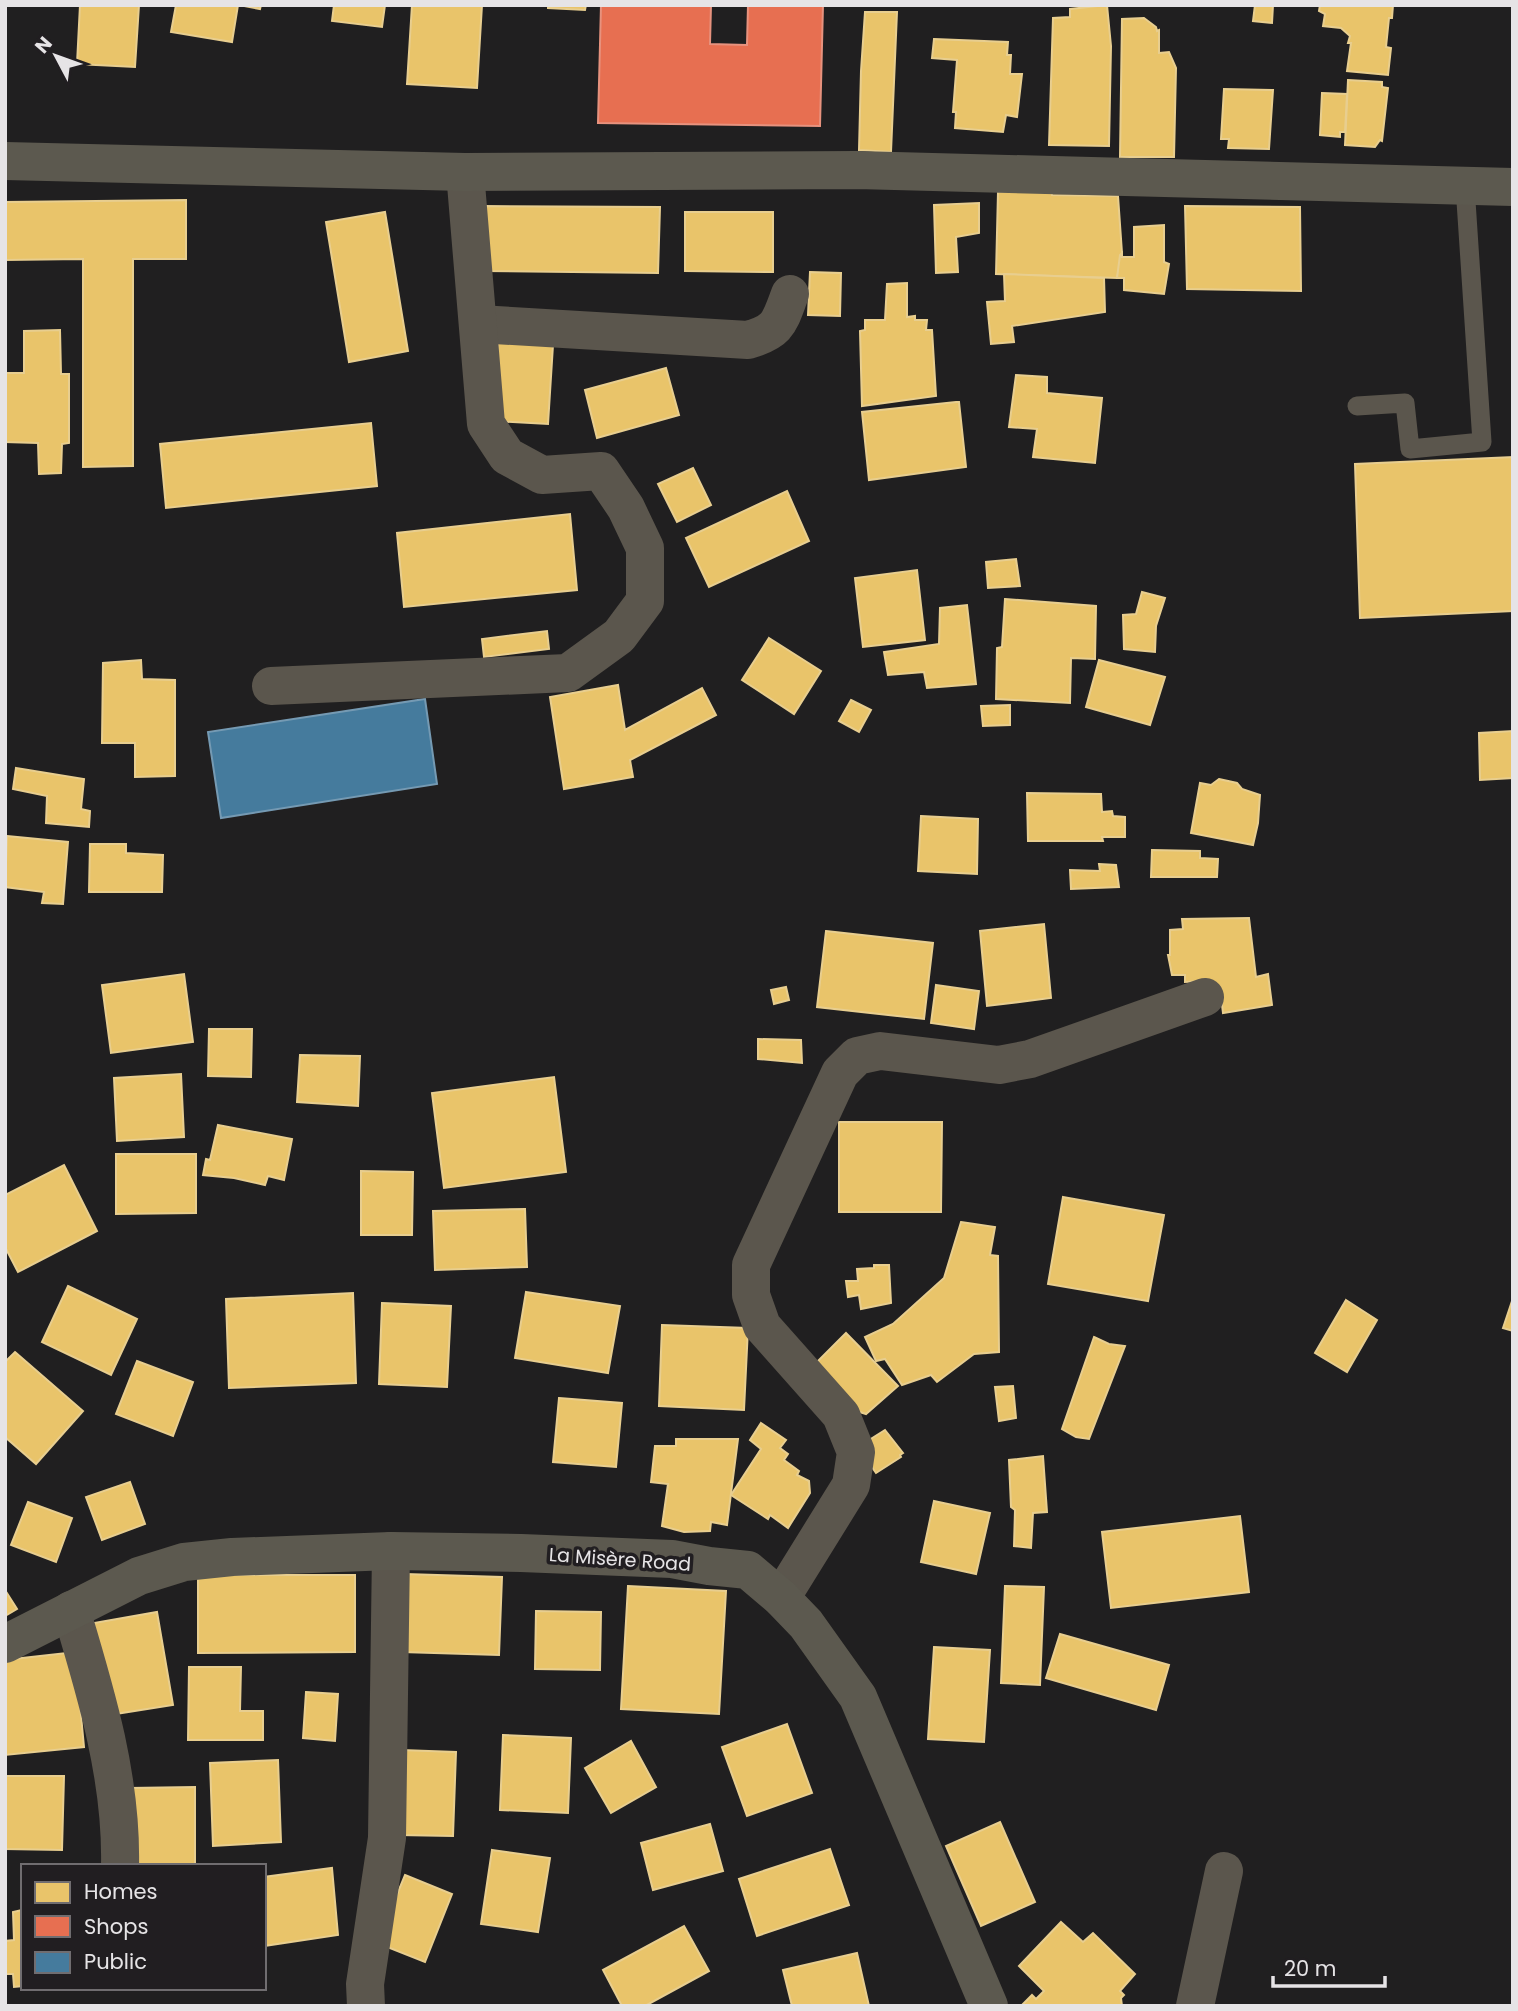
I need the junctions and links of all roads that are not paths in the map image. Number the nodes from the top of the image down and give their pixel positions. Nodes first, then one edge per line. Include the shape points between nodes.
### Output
1 (5, 161) edge
2 (465, 172) junction
3 (1465, 186) junction
4 (1513, 187) edge
5 (790, 294) dead end
6 (478, 324) junction
7 (1357, 406) dead end
8 (271, 686) dead end
9 (1205, 997) dead end
10 (390, 1551) junction
11 (781, 1598) junction
12 (71, 1610) junction
13 (5, 1644) edge
14 (120, 1864) edge
15 (1224, 1871) dead end
16 (366, 2006) edge
17 (989, 2006) edge
18 (1195, 2006) edge

1 - 2 main road
2 - 3 main road via 857,170
2 - 6 street
3 - 4 main road
3 - 7 lane via 1482,442 1410,449 1405,403
5 - 6 street via 781,319 769,334 748,340
6 - 8 street via 486,424 507,456 542,475 601,471 645,548 646,601 619,636 568,673
9 - 11 street via 1030,1059 999,1065 880,1051 856,1056 840,1073 751,1265 751,1295 762,1326 841,1415 856,1451 851,1485
10 - 11 main road, La Misère Road via 672,1559 748,1570
10 - 12 main road, La Misère Road via 184,1562 139,1576
10 - 16 street via 387,1838
11 - 17 main road, La Misère Road via 858,1697
12 - 13 main road, La Misère Road
12 - 14 street via 112,1758
15 - 18 street

